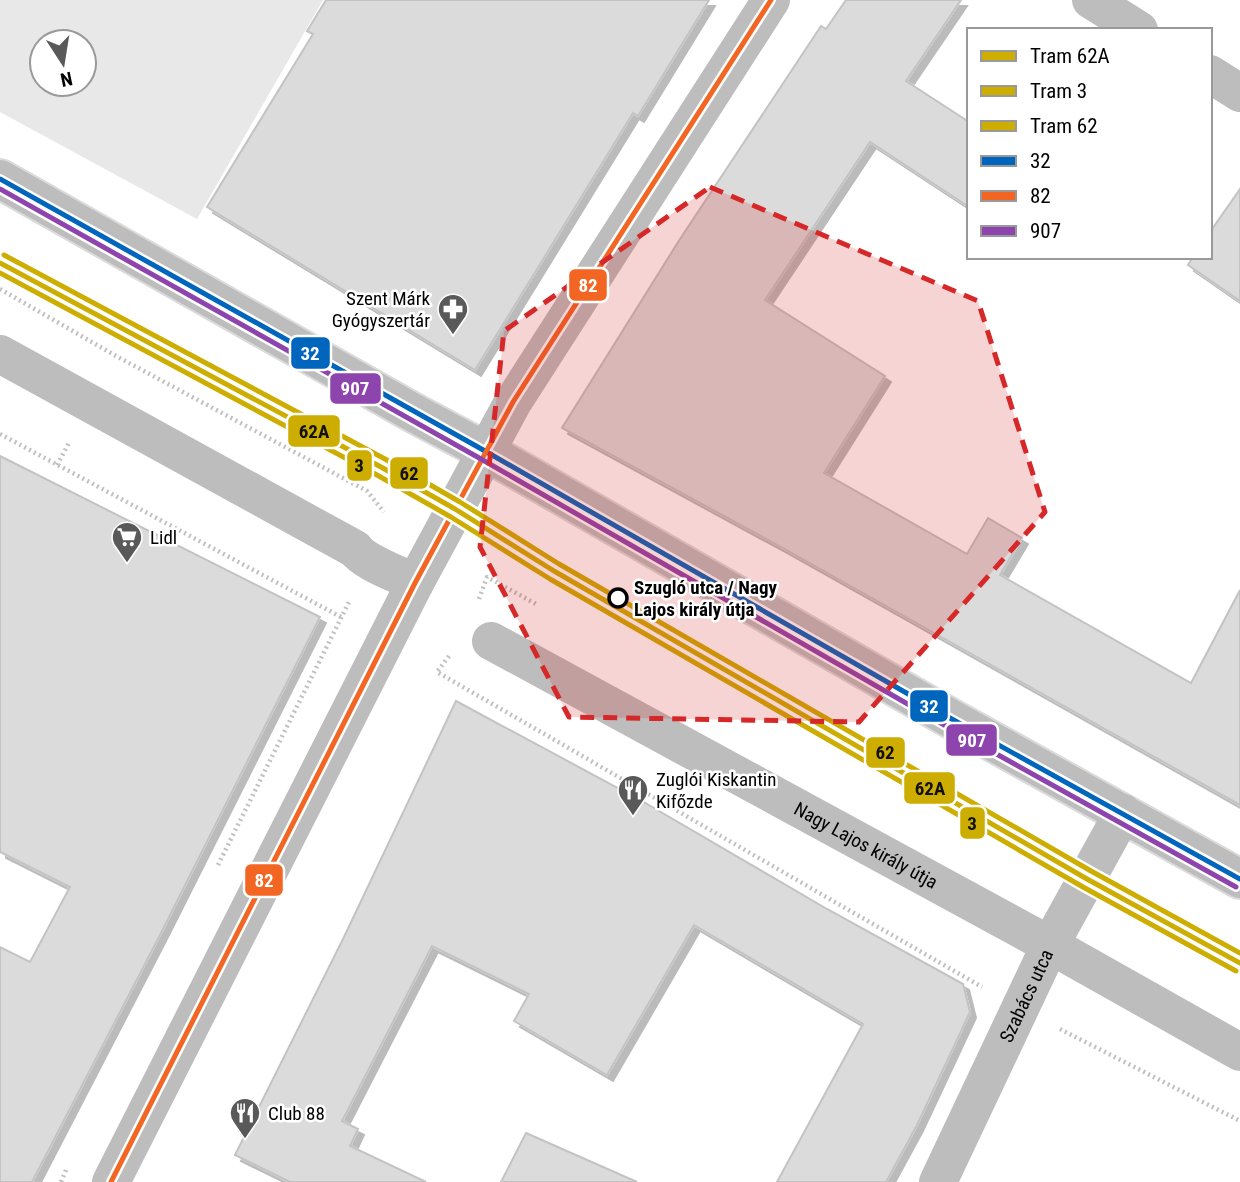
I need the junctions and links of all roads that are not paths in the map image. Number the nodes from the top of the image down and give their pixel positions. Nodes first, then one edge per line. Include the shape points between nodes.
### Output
1 (771, 0) edge
2 (1091, 0) edge
3 (1136, 28) edge
4 (1212, 75) edge
5 (1240, 93) edge
6 (0, 179) edge
7 (0, 354) edge
8 (485, 451) junction
9 (415, 583) junction
10 (483, 625) road end
11 (1122, 813) junction
12 (1240, 879) edge
13 (1050, 945) junction
14 (1240, 1052) edge
15 (122, 1178) edge
16 (938, 1182) edge

1 - 8 street
2 - 3 street
4 - 5 street
6 - 8 street
7 - 9 street
8 - 9 street
8 - 11 street
9 - 15 street
10 - 13 street, Nagy Lajos király útja
11 - 12 street
11 - 13 street, Szabács utca
13 - 14 street, Nagy Lajos király útja
13 - 16 street, Szabács utca

